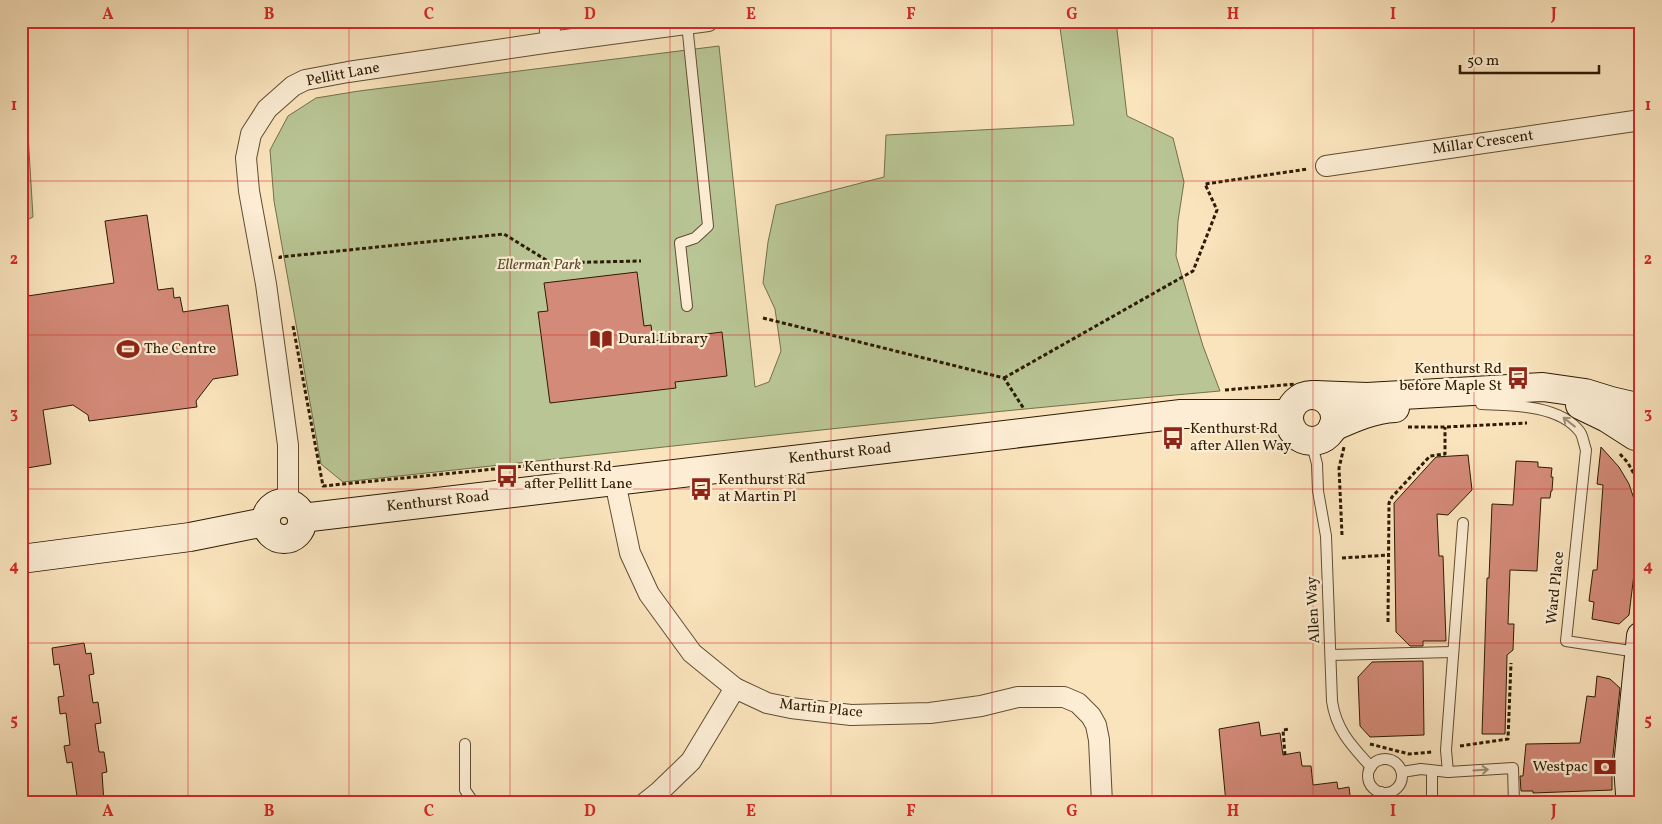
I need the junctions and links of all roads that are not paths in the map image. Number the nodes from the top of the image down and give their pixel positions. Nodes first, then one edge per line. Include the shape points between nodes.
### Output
1 (549, 21) edge
2 (708, 21) edge
3 (687, 24) junction
4 (551, 42) junction
5 (1641, 120) edge
6 (1326, 166) road end
7 (687, 306) dead end
8 (1310, 389) junction
9 (1481, 404) junction
10 (1289, 414) junction
11 (1640, 431) edge
12 (1330, 437) junction
13 (615, 482) junction
14 (293, 510) junction
15 (1463, 523) dead end
16 (21, 559) edge
17 (1638, 640) edge
18 (1452, 652) junction
19 (1331, 655) junction
20 (735, 688) junction
21 (465, 744) dead end
22 (1371, 767) junction
23 (1432, 771) junction
24 (1402, 772) junction
25 (1448, 772) junction
26 (1381, 798) edge
27 (474, 803) edge
28 (645, 803) edge
29 (1102, 803) edge
30 (1432, 803) edge
31 (1514, 803) edge
32 (1633, 803) edge

1 - 4 street
2 - 3 street, Pellitt Lane
3 - 4 street, Pellitt Lane
3 - 7 lane via 708,226 695,238 680,243
4 - 14 street, Pellitt Lane via 306,80 279,97 251,134 246,158 249,190 266,284 288,445 288,492
5 - 6 street, Millar Crescent
8 - 10 main road via 1292,406
8 - 11 main road via 1367,396 1543,387 1585,393 1611,401
8 - 12 main road via 1334,411
9 - 11 main road via 1550,400 1568,403
9 - 12 main road via 1384,409 1358,415
17 -> 9 lane, Ward Place via 1566,641 1586,450 1581,433 1564,418 1526,406
10 - 12 main road via 1289,423 1295,434 1305,440
10 - 13 main road, Kenthurst Road via 1181,414
12 - 19 lane, Allen Way via 1317,464 1326,536
13 - 14 main road, Kenthurst Road
13 - 20 street, Martin Place via 630,553 649,594 692,653
14 - 16 main road via 302,524 297,534 286,539 270,533 265,522 190,537
15 - 18 lane
17 - 32 main road via 1628,766
18 - 19 lane
18 - 25 lane via 1446,750
19 - 22 lane, Allen Way via 1334,716 1341,732
20 - 28 street via 691,760
20 - 29 street, Martin Place via 767,703 851,715 930,713 980,706 1018,696 1064,697 1078,703 1096,725
21 - 27 lane via 465,790
22 - 24 lane via 1380,760 1391,760
22 - 26 lane via 1368,777
23 - 24 lane via 1415,769
23 - 25 lane
23 - 30 lane
24 - 26 lane via 1400,784
25 -> 31 lane via 1513,768

